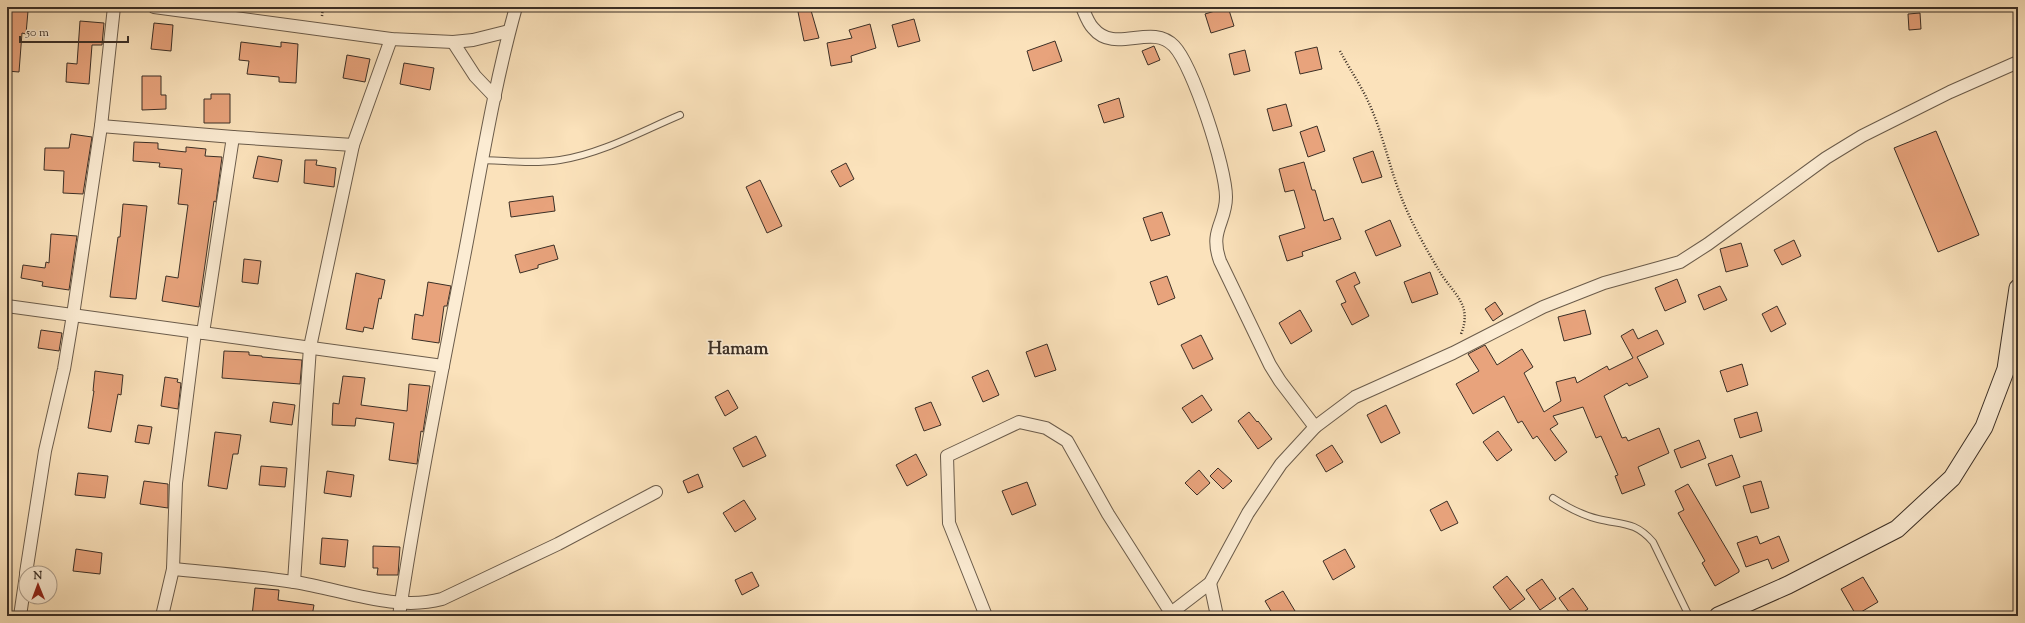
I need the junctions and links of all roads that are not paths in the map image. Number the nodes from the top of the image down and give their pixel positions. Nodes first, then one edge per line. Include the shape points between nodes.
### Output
1 (114, 7) edge
2 (154, 7) edge
3 (516, 7) edge
4 (1082, 7) edge
5 (509, 31) junction
6 (391, 39) junction
7 (453, 42) junction
8 (2018, 62) edge
9 (495, 97) junction
10 (680, 115) dead end
11 (101, 126) junction
12 (232, 137) junction
13 (353, 145) junction
14 (482, 160) junction
15 (2018, 288) edge
16 (7, 306) edge
17 (73, 315) junction
18 (199, 332) junction
19 (310, 347) junction
20 (443, 366) junction
21 (1315, 427) junction
22 (656, 492) dead end
23 (1553, 498) dead end
24 (27, 565) edge
25 (172, 569) junction
26 (294, 582) junction
27 (1210, 583) junction
28 (401, 604) junction
29 (22, 605) edge
30 (1169, 614) edge
31 (20, 616) edge
32 (162, 616) edge
33 (399, 616) edge
34 (986, 616) edge
35 (1217, 616) edge
36 (1689, 616) edge
37 (1718, 616) edge

1 - 11 street
2 - 6 street
3 - 5 street
4 - 21 street via 1091,27 1106,38 1124,40 1157,36 1169,42 1179,52 1209,125 1225,187 1224,208 1216,233 1216,248 1220,261 1270,365
5 - 7 street via 474,40
5 - 9 street
6 - 7 street
6 - 13 street
7 - 9 street via 475,76
8 - 21 street via 1950,92 1862,136 1826,158 1680,262 1604,283 1543,307 1453,353 1356,397
9 - 14 street
10 - 14 lane via 577,157 540,162
11 - 12 street
11 - 17 street
12 - 13 street
12 - 18 street
13 - 19 street
14 - 20 street
15 - 37 street via 2006,369 1984,427 1952,478 1897,529 1788,585
16 - 17 street
17 - 18 street
17 - 24 street via 64,369 45,451
18 - 19 street
18 - 25 street via 176,483
19 - 20 street
19 - 26 street
20 - 28 street
21 - 27 street via 1281,464 1248,513
22 - 28 street via 558,544 442,599 429,603
23 - 36 lane via 1584,515 1628,524 1647,535 1653,542
25 - 26 street
25 - 32 street
26 - 28 street
27 - 30 street
27 - 35 street
28 - 33 street
29 - 31 street
30 - 34 street via 1067,441 1046,428 1019,422 947,456 949,523

